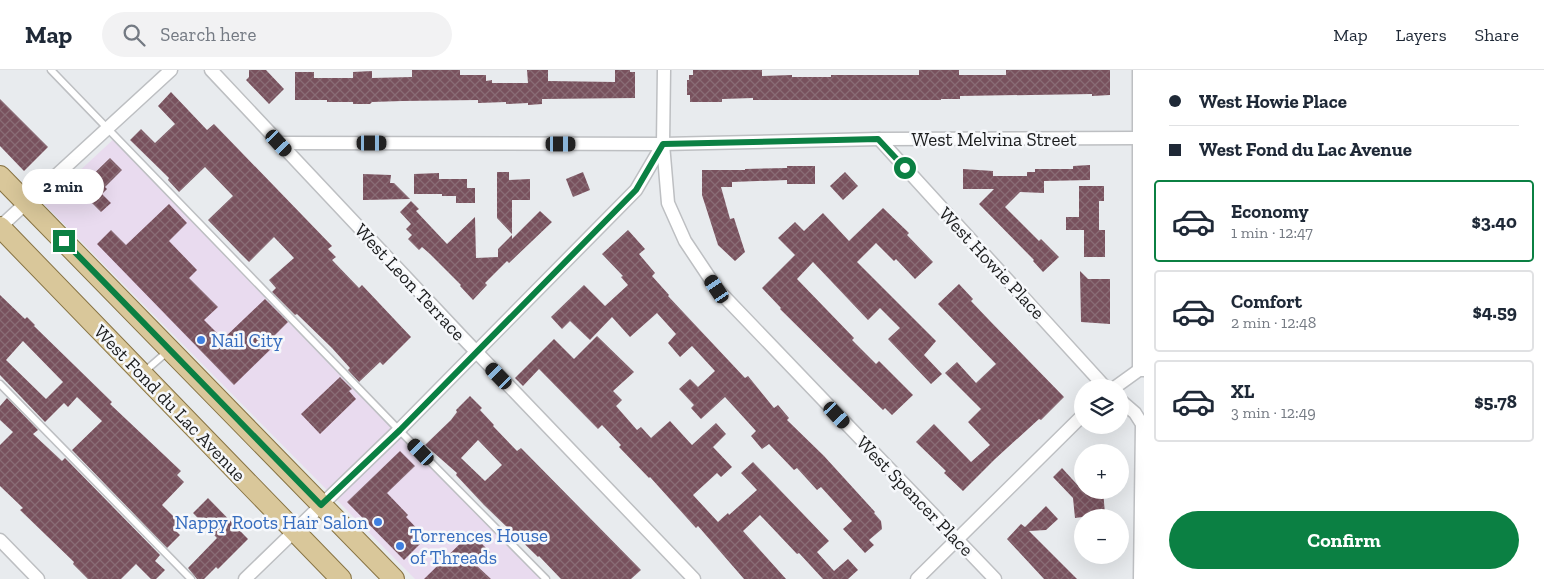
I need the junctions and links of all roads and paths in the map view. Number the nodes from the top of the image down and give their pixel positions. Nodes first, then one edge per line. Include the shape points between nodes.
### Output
1 (51, 70) edge
2 (170, 70) edge
3 (211, 70) edge
4 (664, 70) edge
5 (1139, 70) edge
6 (107, 128) junction
7 (1140, 138) junction
8 (878, 139) junction
9 (279, 143) junction
10 (663, 144) junction
11 (0, 176) edge
12 (26, 202) junction
13 (0, 227) edge
14 (170, 350) junction
15 (476, 352) junction
16 (1142, 370) edge
17 (142, 374) junction
18 (1098, 379) edge
19 (1128, 379) edge
20 (0, 384) edge
21 (1129, 408) edge
22 (1074, 424) edge
23 (400, 430) junction
24 (321, 505) junction
25 (295, 532) junction
26 (1142, 532) edge
27 (0, 540) edge
28 (956, 540) junction
29 (38, 579) edge
30 (191, 579) edge
31 (245, 579) edge
32 (341, 579) edge
33 (394, 579) edge
34 (546, 579) edge
35 (694, 579) edge
36 (917, 579) edge
37 (995, 579) edge
38 (1140, 579) edge

1 - 6 lane
2 - 6 street
3 - 9 street, West Leon Terrace
4 - 10 street, West Spencer Place
5 - 7 street
6 - 12 street
6 - 23 lane
7 - 8 street, West Melvina Street
7 - 16 street
8 - 10 street, West Melvina Street
8 - 18 street, West Howie Place
9 - 10 street, West Melvina Street
9 - 15 street, West Leon Terrace
10 - 15 street via 636,190
10 - 28 street, West Spencer Place via 668,203 685,241 717,289
11 - 12 main road, West Fond du Lac Avenue
12 - 13 street
12 - 14 main road, West Fond du Lac Avenue
13 - 17 main road, West Fond du Lac Avenue
14 - 17 lane
14 - 24 main road, West Fond du Lac Avenue
15 - 23 street
15 - 35 street, West Leon Terrace
16 - 19 street
17 - 25 main road, West Fond du Lac Avenue
20 - 30 lane
21 - 26 street via 1142,424
22 - 28 street
23 - 24 street
23 - 34 lane
24 - 25 street
24 - 33 main road, West Fond du Lac Avenue
25 - 31 street
25 - 32 main road, West Fond du Lac Avenue
26 - 38 street
27 - 29 street
28 - 36 street
28 - 37 street, West Spencer Place

